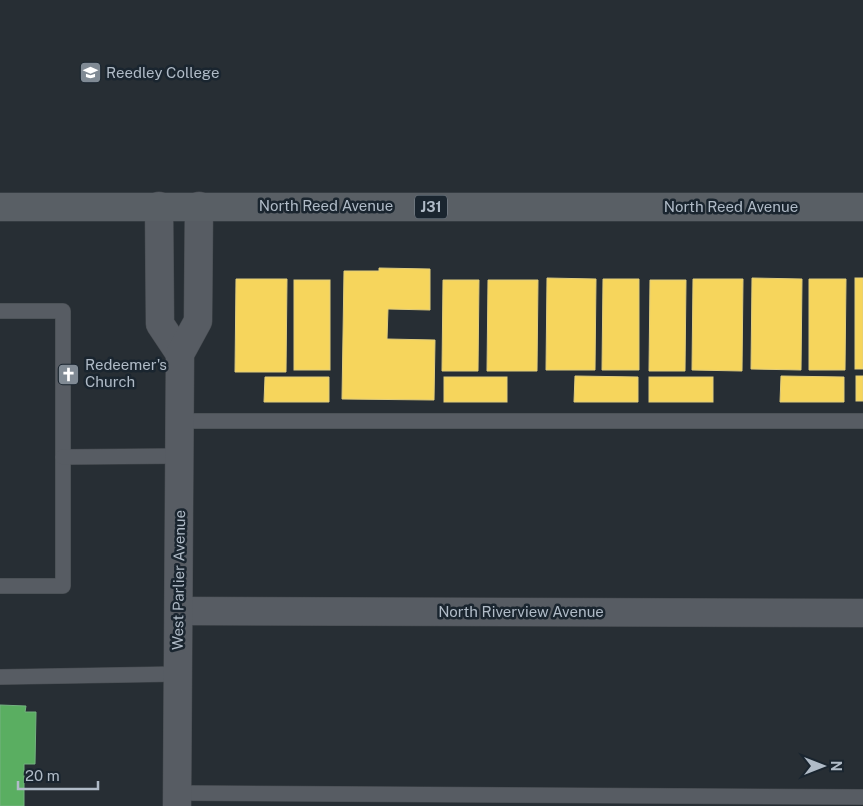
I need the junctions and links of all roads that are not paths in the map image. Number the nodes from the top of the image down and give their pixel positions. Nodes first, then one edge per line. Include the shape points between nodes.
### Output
1 (159, 206) junction
2 (199, 206) junction
3 (0, 207) edge
4 (863, 207) edge
5 (0, 311) edge
6 (180, 354) junction
7 (180, 421) junction
8 (863, 421) edge
9 (180, 456) junction
10 (62, 457) junction
11 (0, 586) edge
12 (179, 611) junction
13 (863, 613) edge
14 (178, 674) junction
15 (0, 677) edge
16 (863, 797) edge
17 (177, 799) edge

1 - 2 main road, North Reed Avenue / J31
1 - 3 main road, North Reed Avenue / J31
1 - 6 street via 160,324
2 - 4 main road, North Reed Avenue / J31
2 - 6 street, West Parlier Avenue via 198,321
5 - 10 lane via 63,311
6 - 7 street, West Parlier Avenue
7 - 8 lane
7 - 9 street, West Parlier Avenue
9 - 10 lane
9 - 12 street, West Parlier Avenue
10 - 11 lane via 63,586
12 - 13 street, North Riverview Avenue
12 - 14 street, West Parlier Avenue
14 - 15 lane
14 - 17 street, West Parlier Avenue
16 - 17 lane

